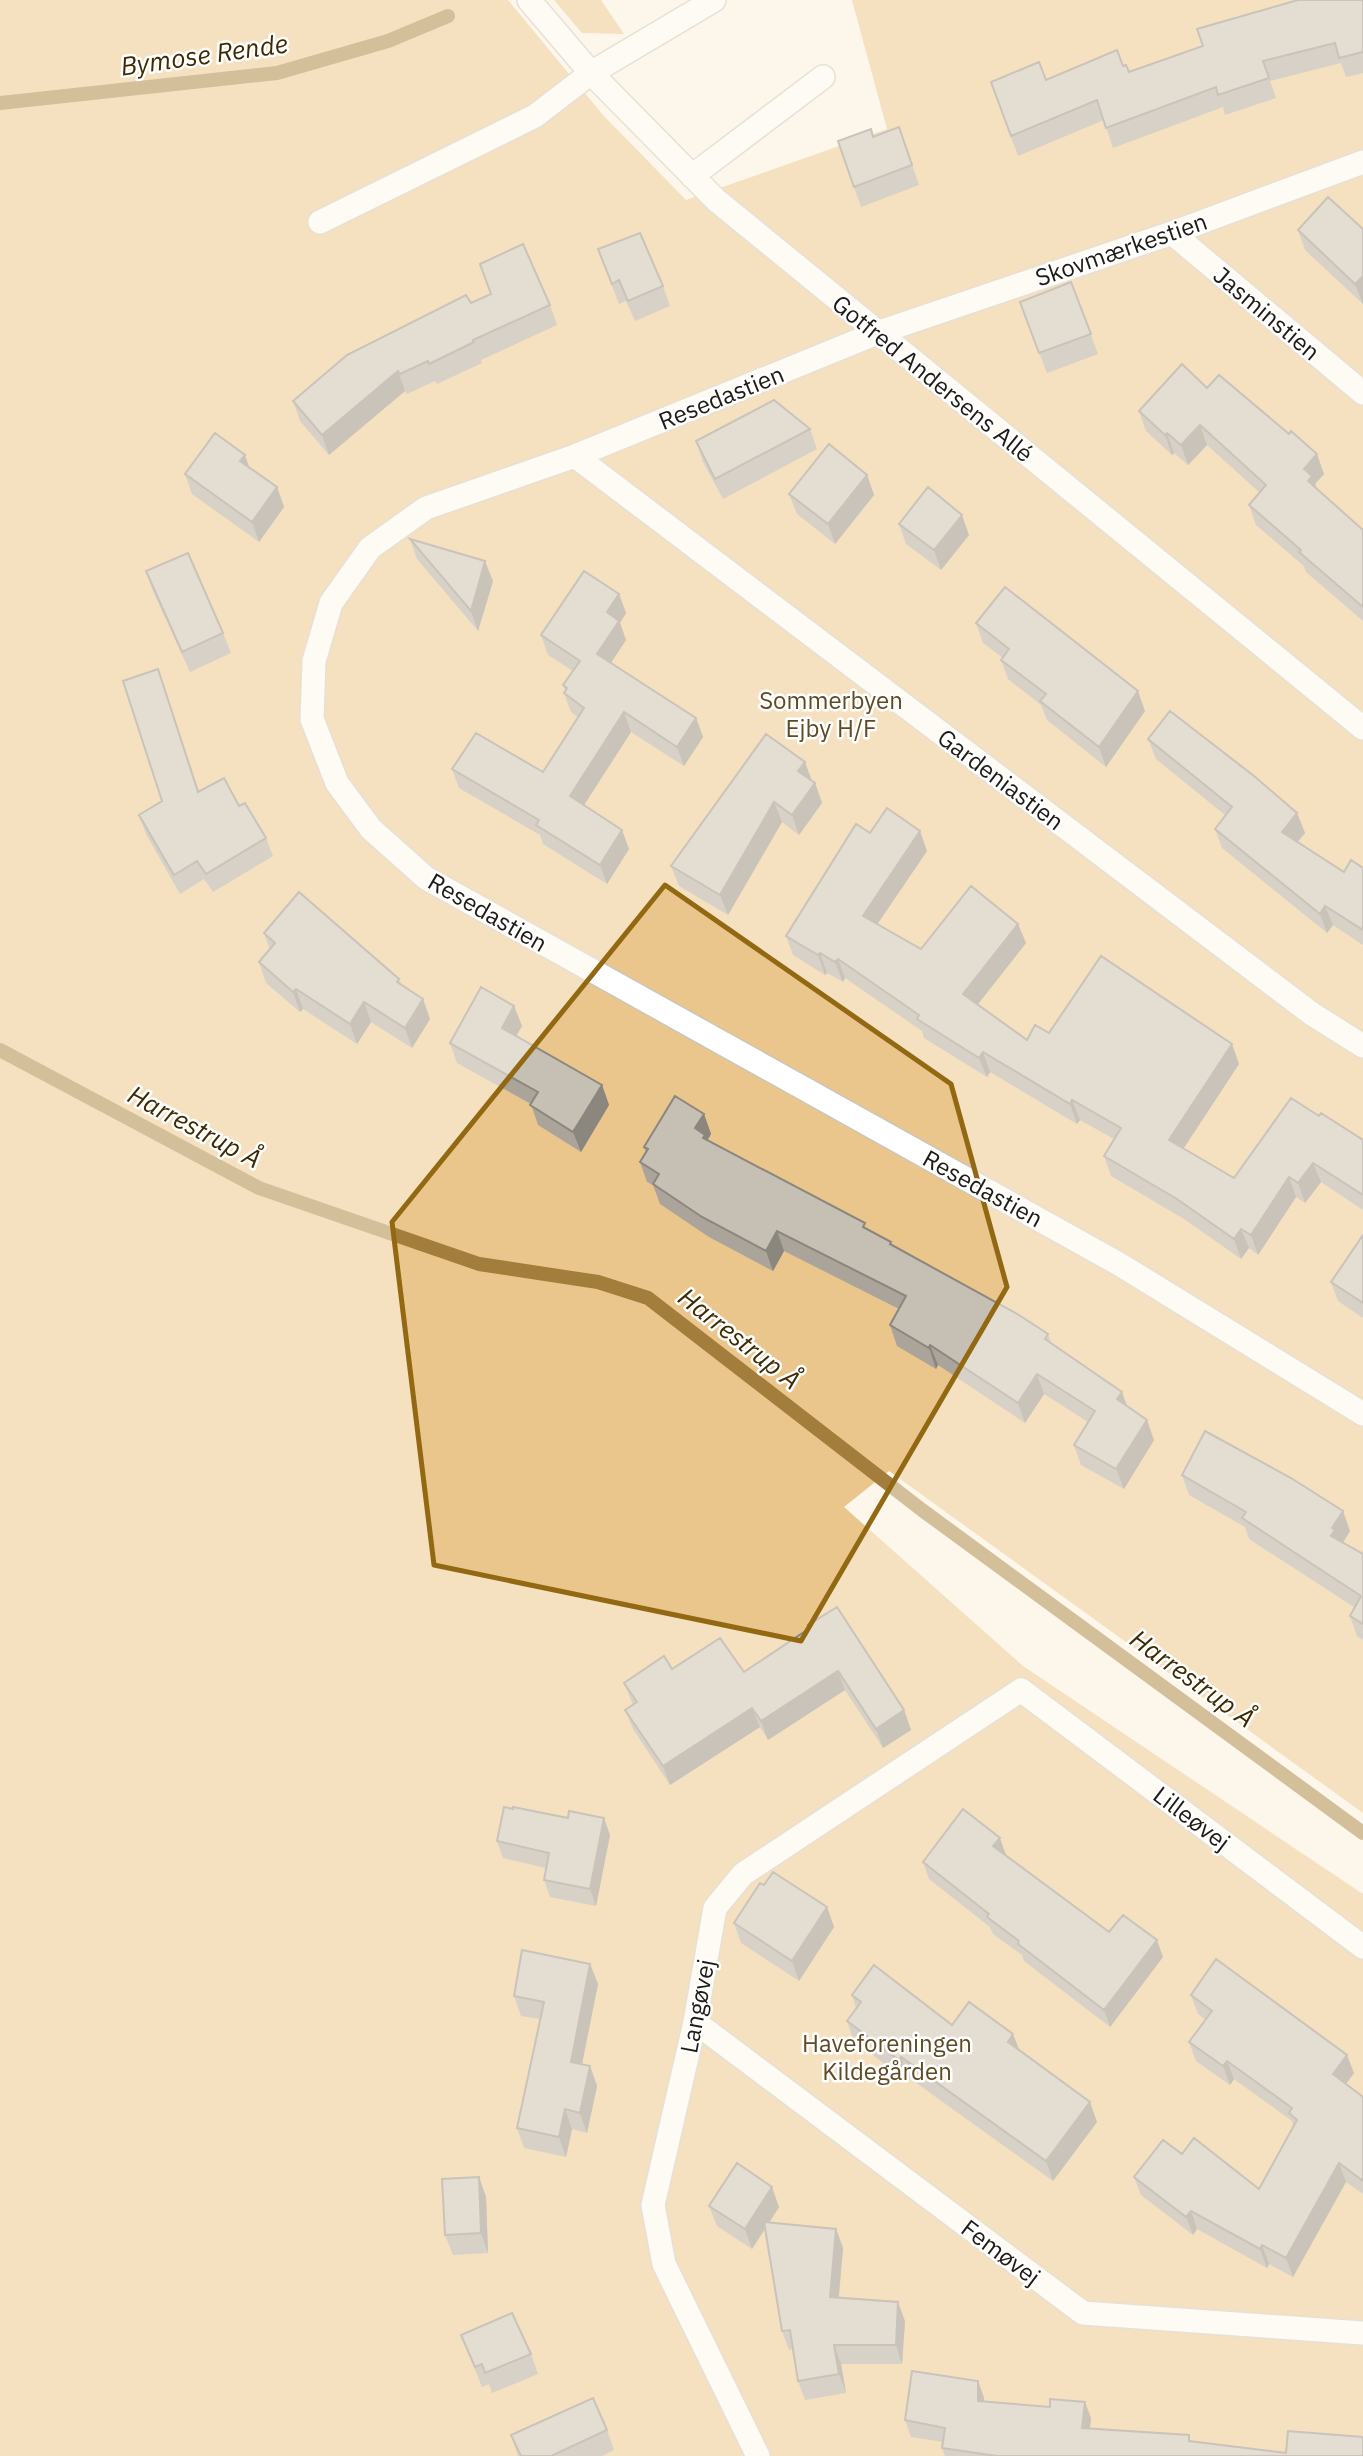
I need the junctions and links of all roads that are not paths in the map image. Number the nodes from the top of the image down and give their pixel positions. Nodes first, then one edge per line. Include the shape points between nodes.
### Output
1 (528, 0) edge
2 (715, 0) edge
3 (591, 73) junction
4 (823, 77) dead end
5 (1363, 162) edge
6 (692, 176) junction
7 (320, 222) dead end
8 (1172, 233) junction
9 (877, 333) junction
10 (1363, 393) edge
11 (575, 456) junction
12 (1363, 728) edge
13 (1363, 1046) edge
14 (1363, 1414) edge
15 (1021, 1690) joint
16 (1363, 1947) edge
17 (695, 2022) junction
18 (1363, 2333) edge
19 (758, 2456) edge

1 - 3 lane, Gotfred Andersens Allé
2 - 3 lane
3 - 6 lane, Gotfred Andersens Allé
3 - 7 lane via 535,116
4 - 6 lane
5 - 8 lane, Skovmærkestien
6 - 9 lane, Gotfred Andersens Allé
8 - 9 lane, Skovmærkestien
8 - 10 lane, Jasminstien
9 - 11 lane, Resedastien
9 - 12 lane, Gotfred Andersens Allé
11 - 13 lane, Gardeniastien via 1301,1006
11 - 14 lane, Resedastien via 426,508 370,548 331,603 314,661 312,719 337,783 371,829 426,878 1119,1264
15 - 16 lane, Lilleøvej
15 - 17 lane, Langøvej via 743,1874 715,1908
17 - 18 lane, Femøvej via 1083,2313
17 - 19 lane, Langøvej via 653,2205 664,2264

